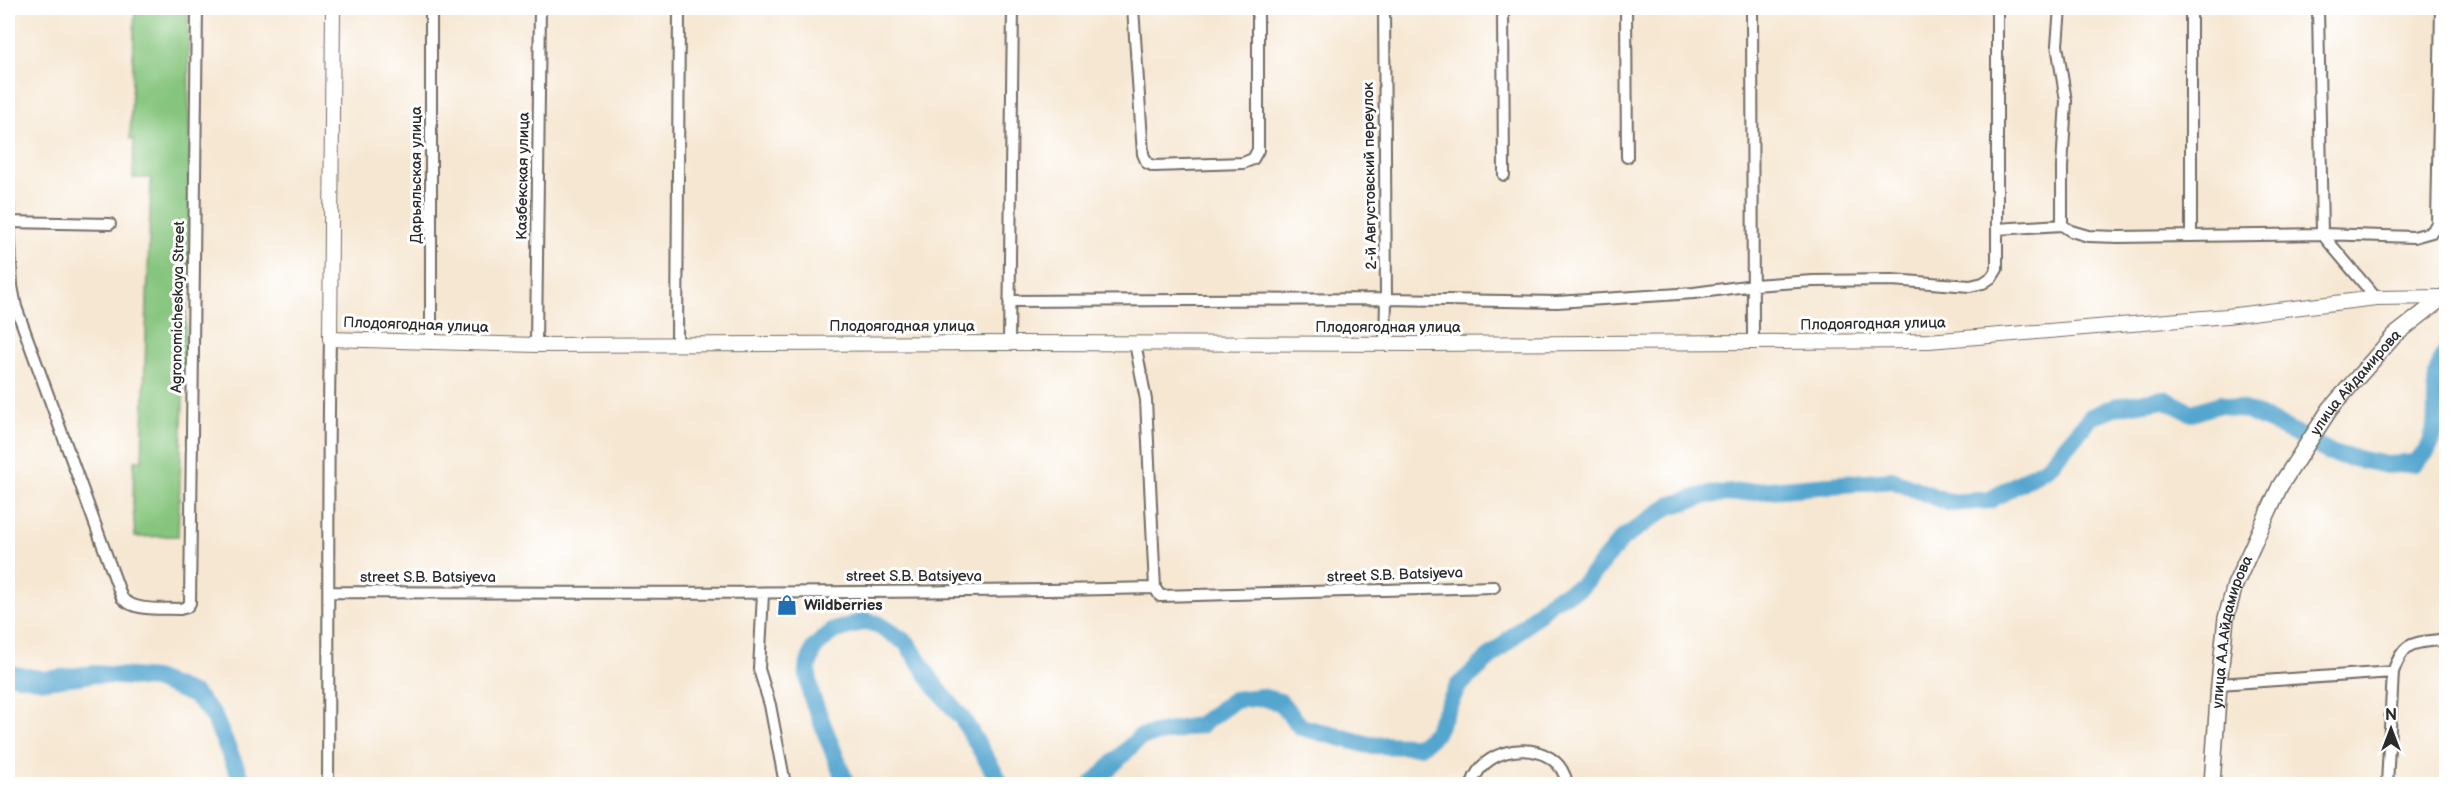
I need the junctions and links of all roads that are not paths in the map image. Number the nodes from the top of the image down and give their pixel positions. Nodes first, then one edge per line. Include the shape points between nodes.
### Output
1 (197, 8) edge
2 (333, 8) edge
3 (431, 8) edge
4 (540, 8) edge
5 (679, 8) edge
6 (1013, 8) edge
7 (1133, 8) edge
8 (1258, 8) edge
9 (1384, 8) edge
10 (1503, 8) edge
11 (1626, 8) edge
12 (1752, 8) edge
13 (1997, 8) edge
14 (2060, 8) edge
15 (2191, 8) edge
16 (2318, 8) edge
17 (2441, 8) edge
18 (1627, 157) dead end
19 (1504, 175) dead end
20 (8, 200) edge
21 (8, 222) edge
22 (110, 224) dead end
23 (2062, 225) junction
24 (1997, 229) junction
25 (2322, 234) junction
26 (2191, 236) junction
27 (1754, 285) junction
28 (2445, 296) edge
29 (2376, 298) junction
30 (1386, 299) junction
31 (1009, 301) junction
32 (330, 339) junction
33 (1753, 342) junction
34 (431, 343) junction
35 (1009, 343) junction
36 (1135, 343) junction
37 (677, 344) junction
38 (1384, 344) junction
39 (536, 345) junction
40 (2280, 486) joint
41 (1494, 587) dead end
42 (1155, 588) junction
43 (330, 592) junction
44 (763, 594) junction
45 (2446, 639) edge
46 (2393, 672) junction
47 (2219, 684) junction
48 (328, 784) edge
49 (784, 784) edge
50 (1472, 784) edge
51 (1567, 784) edge
52 (2212, 784) edge
53 (2387, 784) edge

1 - 21 street, Agronomicheskaya Street via 187,607 135,606 122,597 16,307
2 - 32 street, Плодоягодная улица
3 - 34 street, Дарьяльская улица
4 - 39 street, Казбекская улица
5 - 37 street
6 - 31 street
7 - 8 street via 1143,154 1147,163 1154,166 1243,163 1253,159 1258,150
9 - 30 street, 2-й Августовский переулок
10 - 19 street
11 - 18 street
12 - 27 street
13 - 24 street
14 - 23 street via 2058,45 2066,100
15 - 26 street
16 - 25 street
17 - 25 street via 2437,223 2432,232 2414,237
20 - 21 street
21 - 22 street
23 - 24 street
23 - 26 street via 2088,236
24 - 27 street via 1997,268 1992,277 1970,286 1892,280
25 - 26 street
25 - 29 street
27 - 30 street via 1557,302
27 - 33 street
28 - 29 street, Плодоягодная улица
28 - 40 main road, улица Айдамирова via 2394,336 2330,409
29 - 33 street, Плодоягодная улица via 2227,316 1929,341
30 - 31 street
30 - 38 street, 2-й Августовский переулок
31 - 35 street
32 - 34 street, Плодоягодная улица
32 - 43 street, Плодоягодная улица
33 - 38 street, Плодоягодная улица
34 - 39 street, Плодоягодная улица
35 - 36 street, Плодоягодная улица
35 - 37 street, Плодоягодная улица
36 - 38 street, Плодоягодная улица
36 - 42 street via 1146,400
37 - 39 street, Плодоягодная улица
40 - 47 main road, улица А.А.Айдамирова via 2235,585 2226,618
41 - 42 street, street S.B. Batsiyeva via 1160,596
42 - 44 street, street S.B. Batsiyeva
43 - 44 street, street S.B. Batsiyeva
43 - 48 street, Плодоягодная улица
44 - 49 street via 759,669 770,705
45 - 46 street via 2408,646
46 - 47 street
46 - 53 street
47 - 52 main road, улица А.А.Айдамирова
50 - 51 street via 1490,762 1522,750 1550,757

